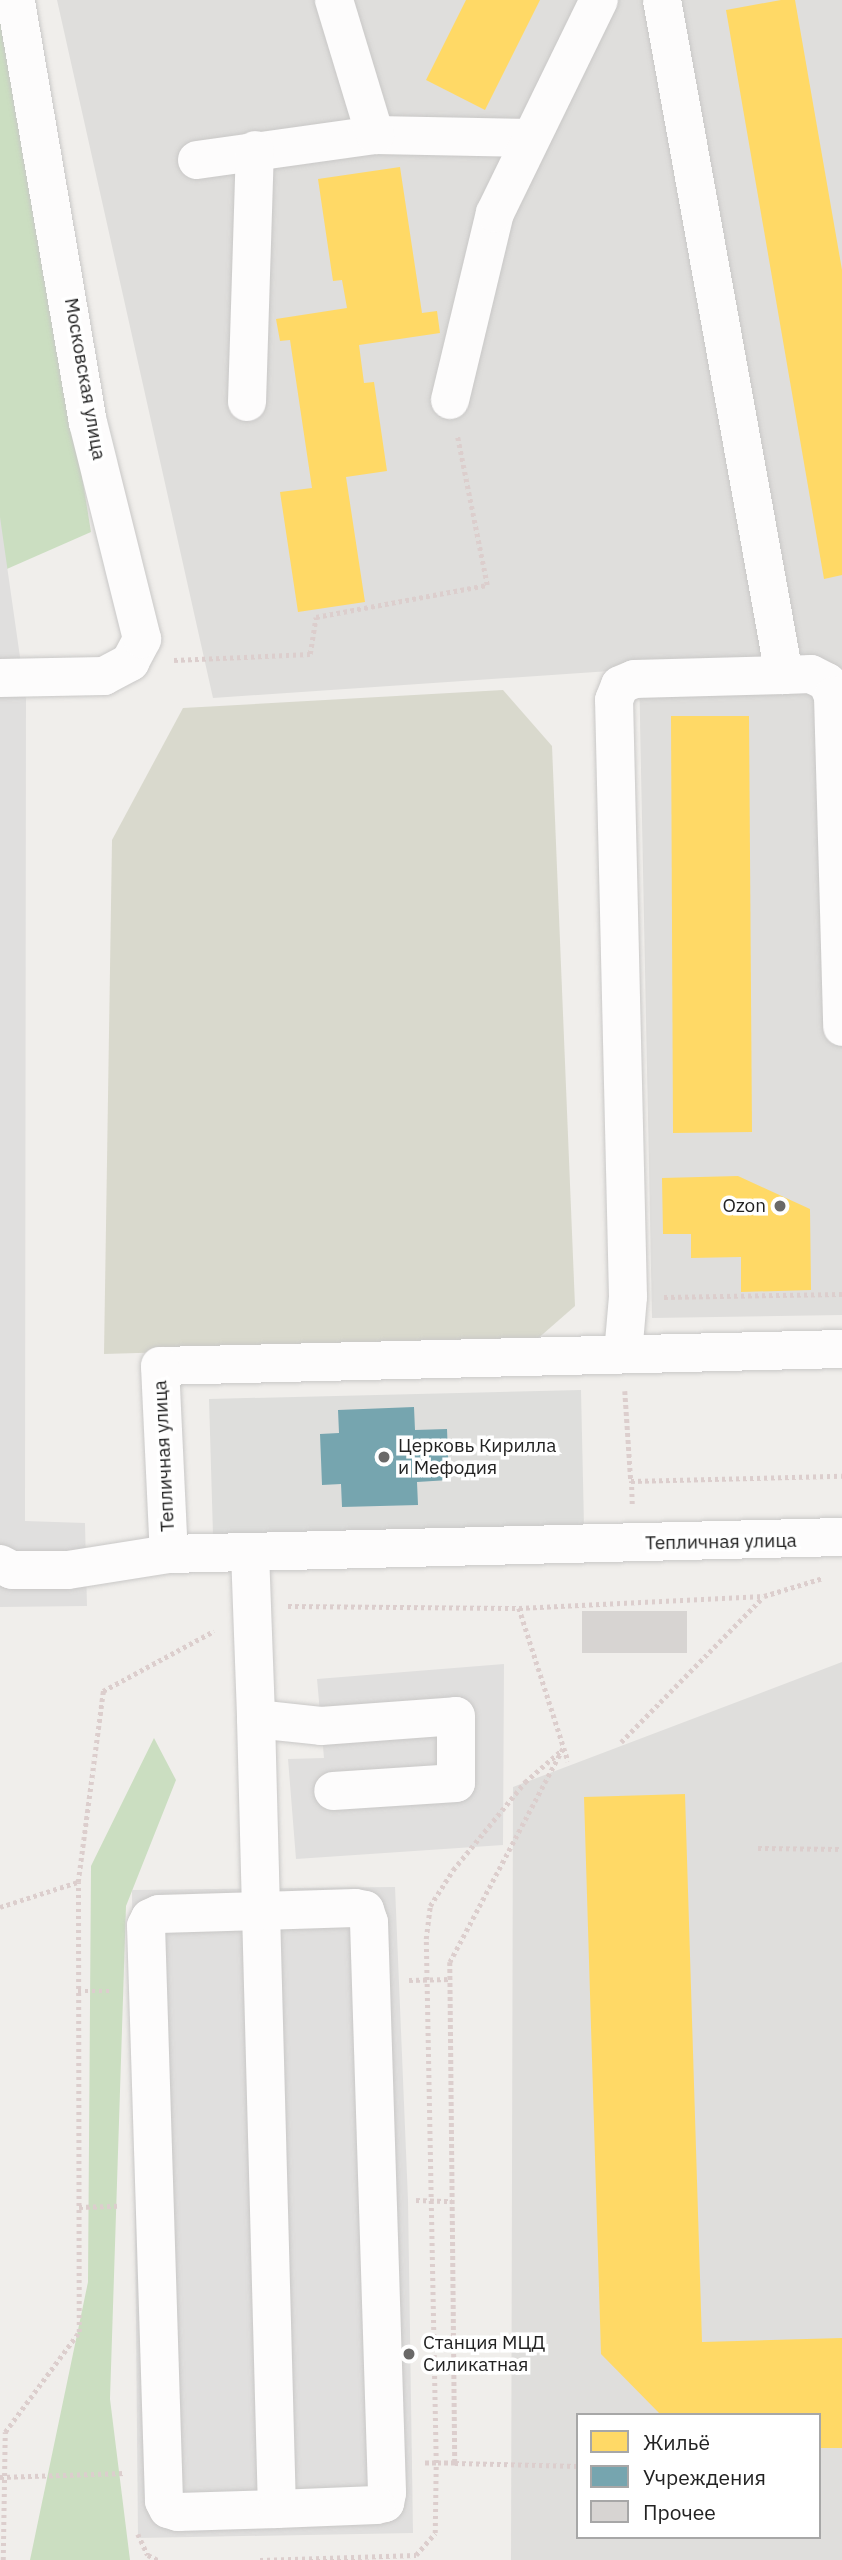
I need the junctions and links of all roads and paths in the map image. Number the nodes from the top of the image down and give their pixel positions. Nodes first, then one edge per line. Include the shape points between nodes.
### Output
1 (16, 0) edge
2 (334, 0) edge
3 (599, 0) edge
4 (662, 0) edge
5 (375, 135) junction
6 (530, 138) junction
7 (255, 150) junction
8 (197, 159) dead end
9 (450, 400) joint
10 (247, 402) dead end
11 (130, 662) junction
12 (784, 675) junction
13 (0, 678) edge
14 (840, 822) edge
15 (842, 1027) edge
16 (842, 1294) edge
17 (628, 1297) junction
18 (842, 1349) edge
19 (623, 1354) junction
20 (842, 1476) edge
21 (631, 1481) junction
22 (842, 1537) edge
23 (634, 1544) junction
24 (250, 1552) junction
25 (169, 1554) junction
26 (0, 1564) edge
27 (829, 1576) dead end
28 (519, 1608) dead end
29 (256, 1720) junction
30 (621, 1742) dead end
31 (563, 1749) junction
32 (568, 1761) dead end
33 (333, 1791) dead end
34 (758, 1848) dead end
35 (842, 1849) edge
36 (78, 1882) dead end
37 (0, 1907) edge
38 (261, 1911) junction
39 (451, 1979) junction
40 (398, 1980) dead end
41 (428, 1980) junction
42 (78, 1991) dead end
43 (118, 1991) dead end
44 (408, 2200) dead end
45 (432, 2201) junction
46 (452, 2201) junction
47 (132, 2206) dead end
48 (79, 2207) dead end
49 (454, 2463) junction
50 (576, 2466) edge
51 (135, 2472) dead end
52 (0, 2477) edge
53 (277, 2509) junction

1 - 11 street, Московская улица via 88,423 142,639
2 - 5 street
3 - 6 street
4 - 12 street
5 - 6 street
5 - 7 street
6 - 9 street via 487,237
7 - 8 street
7 - 10 street
9 - 11 path via 486,585 316,617 310,654
11 - 13 street via 104,676
12 - 14 street via 811,674 827,682 833,696
12 - 17 street via 634,679 620,685 614,700
14 - 15 street
16 - 17 path
17 - 19 street
18 - 19 street, Тепличная улица
19 - 21 path
19 - 25 street, Тепличная улица via 160,1366
20 - 21 path
21 - 23 path
22 - 23 street, Тепличная улица
23 - 24 street, Тепличная улица
24 - 25 street, Тепличная улица
24 - 29 street
25 - 26 street via 68,1570 12,1570
27 - 30 path via 764,1596
28 - 31 path
29 - 33 street via 321,1726 456,1716 456,1783
29 - 38 street
31 - 32 path
31 - 39 path via 450,1962
31 - 41 path via 525,1782 453,1870 430,1906
34 - 35 path
36 - 37 path
38 - 53 street
38 - 53 street via 355,1908 365,1910 369,1922 387,2484 385,2503
38 - 53 street via 159,1914 146,1926 164,2501 168,2509 178,2512
39 - 41 path
39 - 46 path
40 - 41 path
41 - 45 path
42 - 43 path
44 - 45 path
45 - 46 path
45 - 49 path via 436,2463
46 - 49 path
47 - 48 path
49 - 50 path
51 - 52 path

